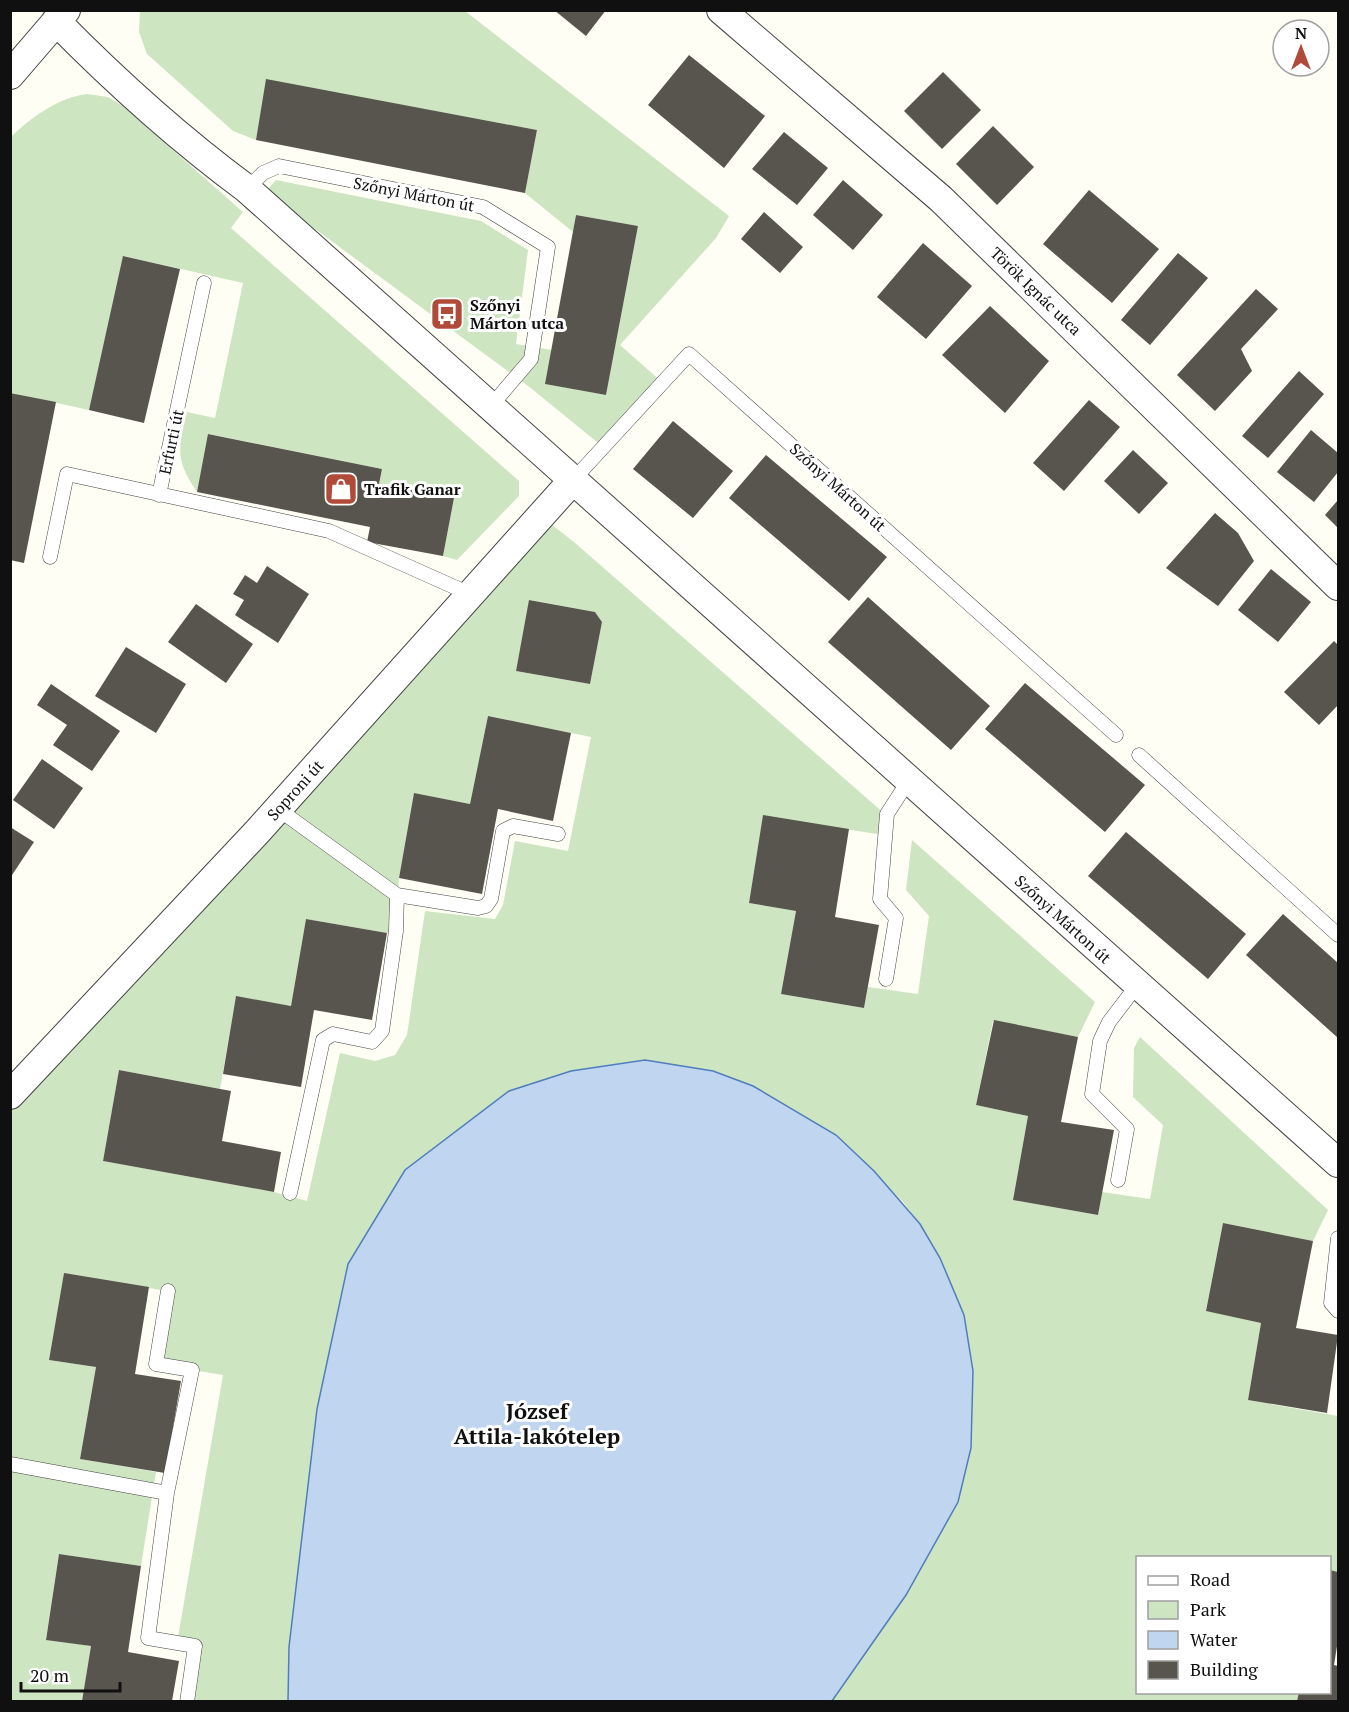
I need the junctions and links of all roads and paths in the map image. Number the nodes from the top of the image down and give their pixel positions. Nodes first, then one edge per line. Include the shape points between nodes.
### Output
1 (721, 10) edge
2 (61, 16) edge
3 (10, 75) edge
4 (247, 189) junction
5 (204, 283) dead end
6 (490, 406) junction
7 (573, 480) junction
8 (159, 495) junction
9 (50, 557) dead end
10 (1338, 586) edge
11 (470, 594) junction
12 (1116, 735) dead end
13 (1139, 755) dead end
14 (909, 780) junction
15 (278, 809) junction
16 (558, 834) dead end
17 (397, 895) junction
18 (1338, 935) edge
19 (886, 979) dead end
20 (1138, 984) junction
21 (10, 1095) edge
22 (1338, 1163) edge
23 (1118, 1180) dead end
24 (290, 1193) dead end
25 (1338, 1238) edge
26 (168, 1291) dead end
27 (1338, 1311) edge
28 (10, 1464) edge
29 (167, 1493) junction
30 (187, 1701) edge

1 - 10 street, Török Ignác utca via 941,199
2 - 3 street
2 - 4 street, Szőnyi Márton út via 100,66 184,143
4 - 6 street, Szőnyi Márton út
4 - 6 lane, Szőnyi Márton út via 263,172 279,166 483,207 548,247 531,359
5 - 8 lane, Erfurti út
6 - 7 street, Szőnyi Márton út
7 - 11 street, Soproni út
7 - 12 lane, Szőnyi Márton út via 689,354
7 - 14 street, Szőnyi Márton út
8 - 9 lane, Erfurti út via 67,474
8 - 11 lane via 328,531
11 - 15 street, Soproni út
13 - 18 lane
14 - 19 lane via 887,814 883,835 880,899 896,918
14 - 20 street, Szőnyi Márton út
15 - 17 lane
15 - 21 street, Soproni út
16 - 17 lane via 513,826 503,831 491,899 486,906
17 - 24 lane via 382,1031 372,1042 333,1034 323,1040
20 - 22 street, Szőnyi Márton út
20 - 23 lane via 1109,1022 1100,1041 1092,1094 1127,1129
25 - 27 lane via 1331,1303
26 - 29 lane via 156,1364 192,1370
28 - 29 lane
29 - 30 lane via 148,1638 195,1646

